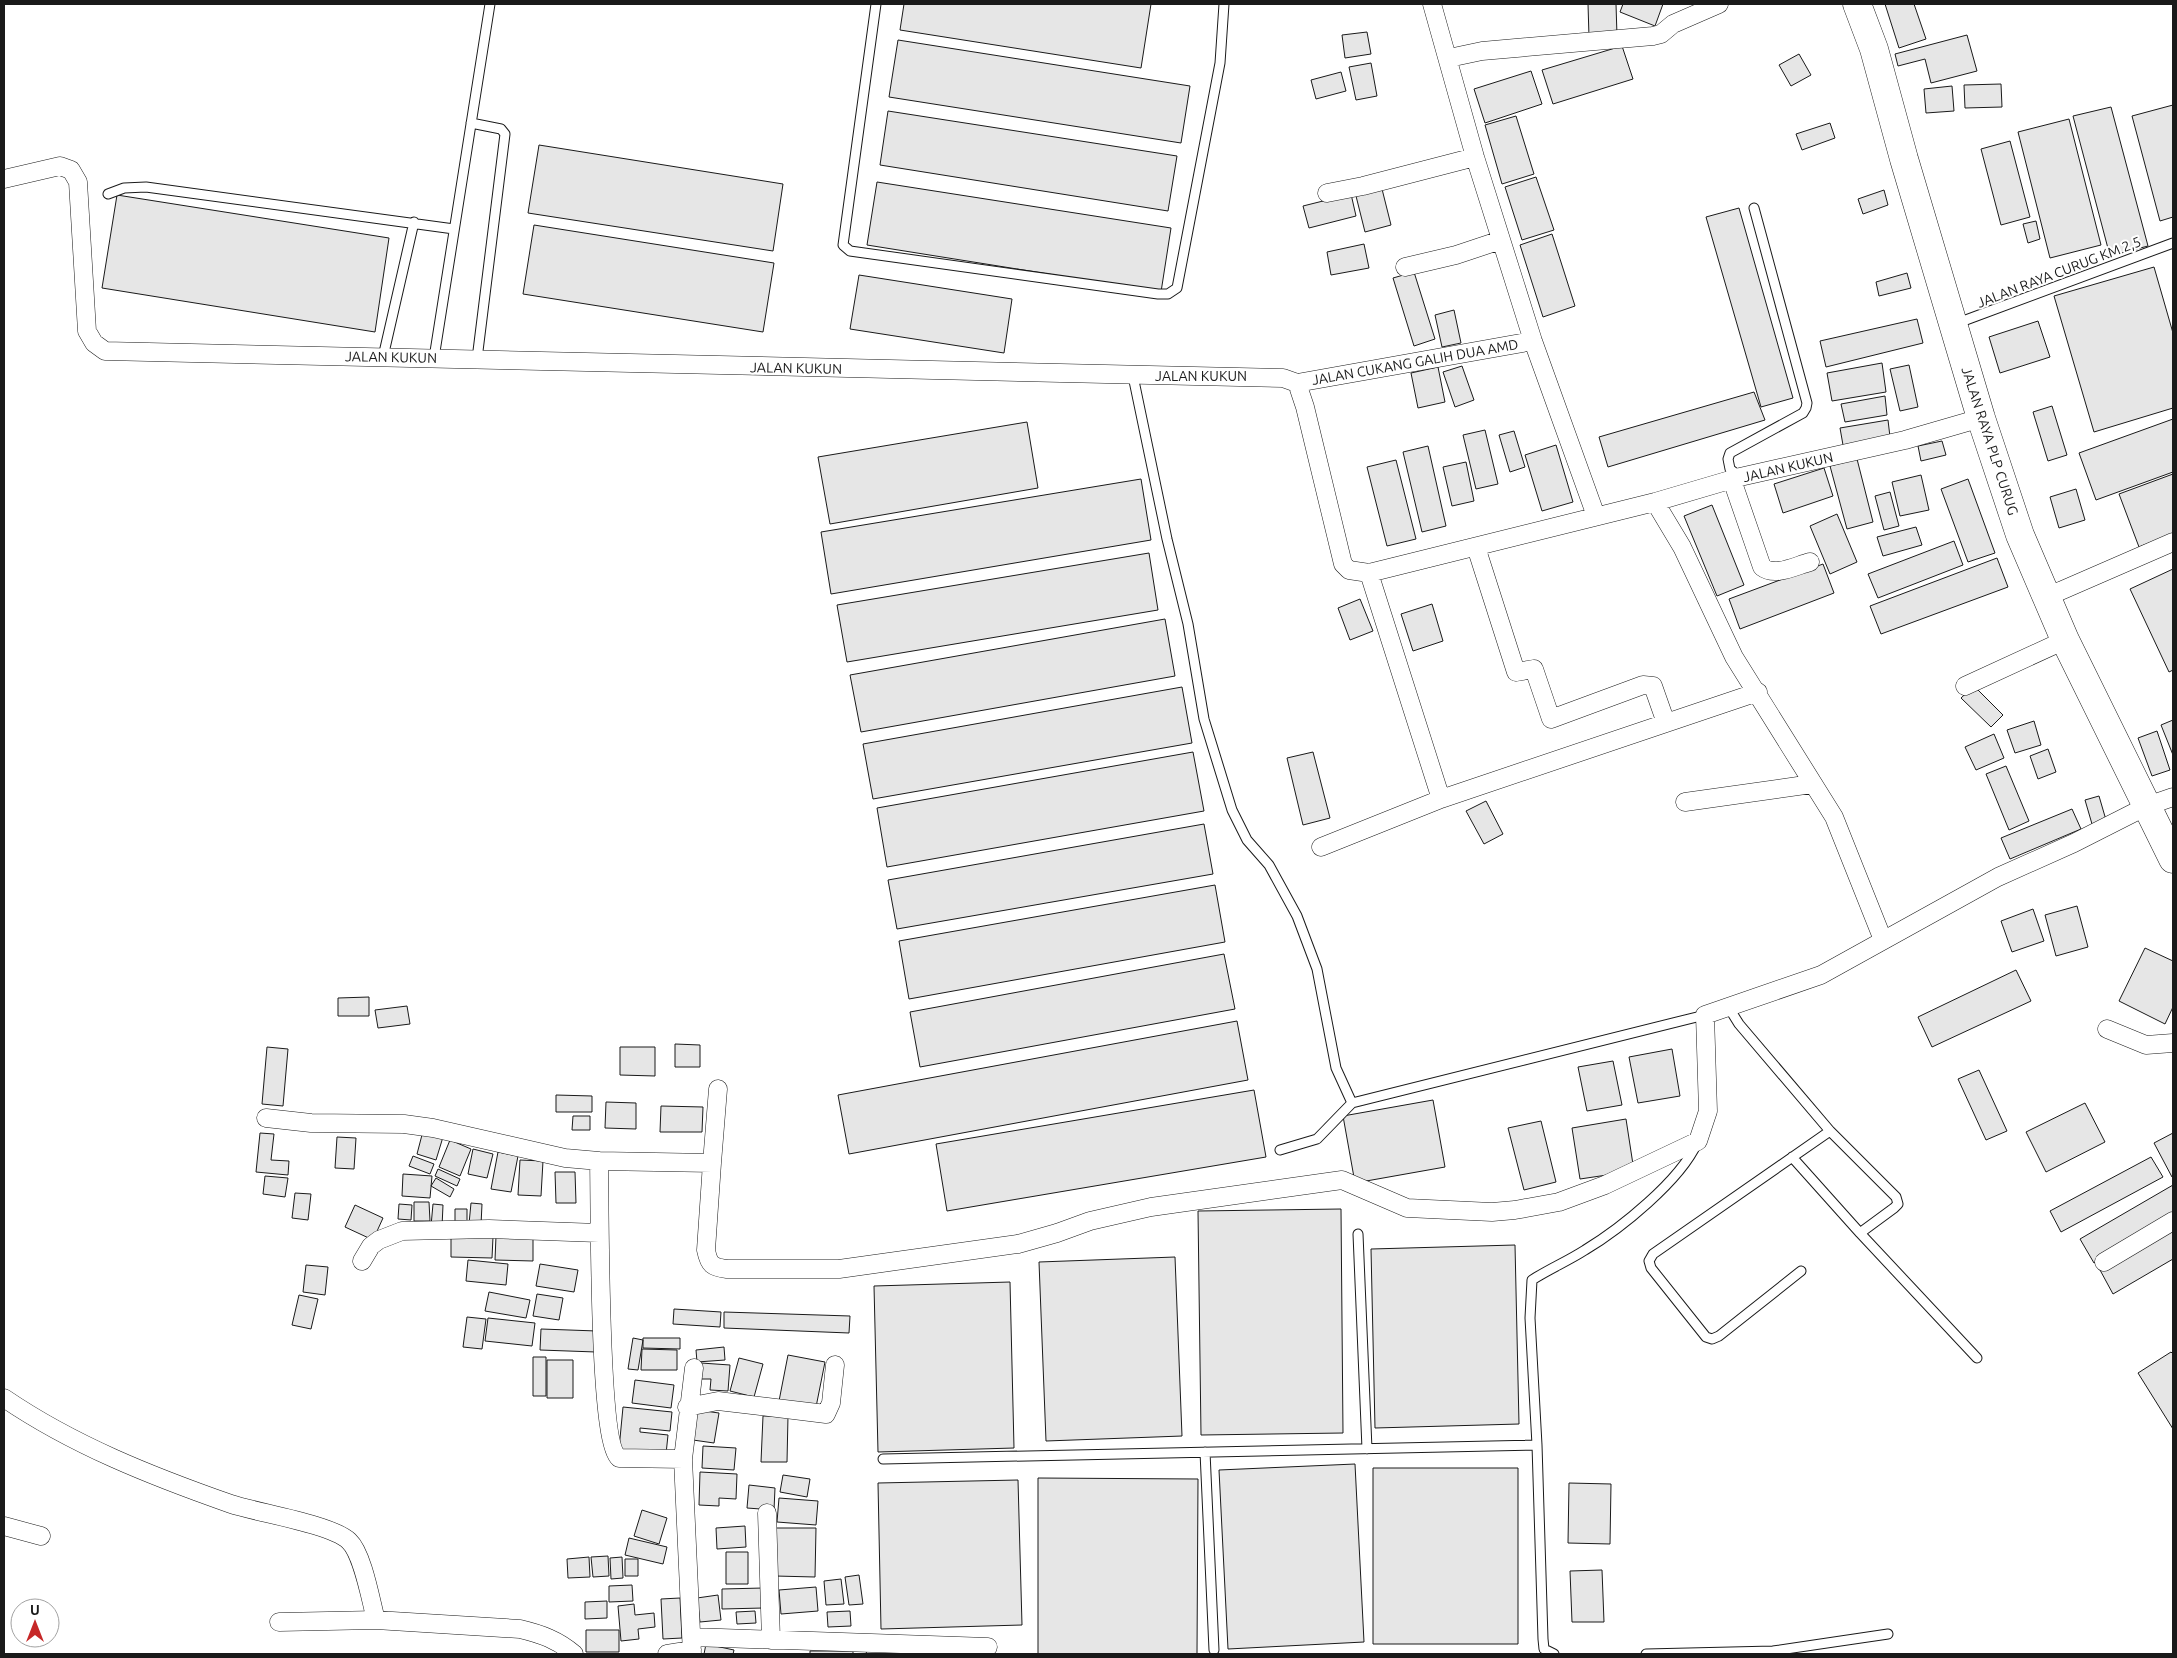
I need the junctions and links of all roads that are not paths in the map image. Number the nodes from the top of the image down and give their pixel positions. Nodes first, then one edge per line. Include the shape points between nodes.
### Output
1 (490, 4) edge
2 (876, 4) edge
3 (1224, 4) edge
4 (1432, 4) edge
5 (1719, 4) edge
6 (1857, 4) edge
7 (1449, 58) junction
8 (471, 123) junction
9 (1475, 157) junction
10 (4, 179) edge
11 (1327, 193) dead end
12 (108, 194) dead end
13 (1754, 208) dead end
14 (414, 222) junction
15 (454, 229) junction
16 (1502, 240) junction
17 (2173, 244) edge
18 (1405, 267) dead end
19 (1953, 324) junction
20 (1533, 341) junction
21 (383, 357) junction
22 (434, 358) junction
23 (477, 359) junction
24 (1133, 376) junction
25 (1297, 383) junction
26 (1981, 418) junction
27 (1736, 479) junction
28 (1655, 502) junction
29 (1596, 516) junction
30 (2173, 542) edge
31 (1476, 547) junction
32 (1810, 562) dead end
33 (1369, 573) junction
34 (2046, 591) junction
35 (2065, 640) junction
36 (1965, 686) dead end
37 (1758, 692) junction
38 (1666, 723) junction
39 (1812, 784) junction
40 (2173, 797) edge
41 (1441, 799) junction
42 (1685, 802) dead end
43 (2147, 806) junction
44 (1321, 847) dead end
45 (2173, 859) edge
46 (1883, 940) junction
47 (1730, 1008) junction
48 (1705, 1015) junction
49 (2106, 1030) dead end
50 (2173, 1043) edge
51 (718, 1089) dead end
52 (1352, 1103) junction
53 (266, 1118) dead end
54 (1830, 1131) junction
55 (1698, 1141) junction
56 (1280, 1150) dead end
57 (1792, 1157) junction
58 (599, 1161) junction
59 (712, 1163) junction
60 (2173, 1221) edge
61 (599, 1233) junction
62 (1860, 1233) junction
63 (1358, 1234) dead end
64 (362, 1261) dead end
65 (2104, 1262) dead end
66 (1801, 1271) dead end
67 (1977, 1358) dead end
68 (835, 1365) dead end
69 (694, 1368) dead end
70 (4, 1398) edge
71 (687, 1407) junction
72 (1537, 1445) junction
73 (1367, 1449) junction
74 (1205, 1452) junction
75 (683, 1459) junction
76 (883, 1459) dead end
77 (767, 1513) dead end
78 (4, 1526) edge
79 (41, 1536) dead end
80 (376, 1620) junction
81 (279, 1622) dead end
82 (1888, 1634) dead end
83 (771, 1640) junction
84 (692, 1647) edge
85 (902, 1649) edge
86 (977, 1649) edge
87 (1214, 1650) dead end
88 (574, 1654) edge
89 (668, 1654) edge
90 (1554, 1654) edge
91 (1646, 1654) edge

1 - 8 lane
2 - 3 lane via 843,245 846,249 1168,294 1177,288 1220,63
4 - 7 street
5 - 7 street via 1653,36 1482,51
6 - 19 main road, JALAN RAYA PLP CURUG via 1874,49
7 - 9 street
8 - 15 lane
8 - 23 lane via 502,129 505,134
9 - 11 street
9 - 16 street
10 - 21 street, JALAN KUKUN via 60,166 71,170 78,182 87,331 94,343 105,351
12 - 14 lane via 124,188 146,187
13 - 27 lane via 1807,403 1803,413 1730,453 1730,469
14 - 15 lane
14 - 21 lane
15 - 22 lane
16 - 18 street
16 - 20 street
17 - 19 lane, JALAN RAYA CURUG KM 2,5
19 - 26 main road, JALAN RAYA PLP CURUG
20 - 25 street, JALAN CUKANG GALIH DUA AMD
20 - 29 street
21 - 22 street, JALAN KUKUN
22 - 23 street, JALAN KUKUN
23 - 24 street, JALAN KUKUN
24 - 25 street, JALAN KUKUN via 1264,377
24 - 52 lane via 1188,624 1204,719 1232,810 1247,840 1268,865 1297,916 1317,969 1336,1068
25 - 33 street, JALAN KUKUN via 1343,564 1349,570
26 - 27 street, JALAN KUKUN via 1905,440
26 - 34 main road, JALAN RAYA PLP CURUG via 2020,535
27 - 28 street, JALAN KUKUN
27 - 32 street via 1762,567 1768,572 1776,572
28 - 29 street, JALAN KUKUN
28 - 37 street via 1682,547 1721,633
29 - 31 street, JALAN KUKUN
30 - 34 street via 2058,592
31 - 33 street, JALAN KUKUN
31 - 38 street via 1516,672 1534,669 1551,719 1643,686 1653,686
33 - 41 street
34 - 35 main road, JALAN RAYA PLP CURUG
35 - 36 street
35 - 43 main road, JALAN RAYA PLP CURUG
37 - 38 street
37 - 39 street
38 - 41 street
39 - 42 street
39 - 46 street via 1834,817
40 - 43 street
41 - 44 street
43 - 45 main road, JALAN RAYA PLP CURUG
43 - 46 street via 1998,877
46 - 47 street via 1821,974
47 - 48 street
47 - 54 lane via 1739,1024
48 - 52 lane
48 - 55 street via 1708,1111
49 - 50 street via 2146,1045
51 - 59 street
52 - 56 lane via 1317,1139
53 - 58 street via 311,1123 404,1124 565,1158
54 - 57 lane
54 - 62 lane via 1896,1197 1898,1204
55 - 59 street via 1605,1185 1560,1202 1515,1210 1407,1208 1356,1184 1335,1180 1151,1207 1090,1221 1018,1244 839,1269 714,1268 709,1263 706,1250
55 - 72 lane via 1691,1157 1655,1197 1586,1250 1532,1280 1530,1318
57 - 62 lane
57 - 66 lane via 1653,1254 1649,1261 1651,1268 1706,1337 1712,1339
58 - 59 street
58 - 61 street
60 - 65 street
61 - 64 street via 489,1229 402,1231 371,1246
61 - 75 street via 606,1404 612,1450 619,1458
62 - 67 lane
63 - 73 lane
68 - 71 street via 831,1403 826,1414 718,1401
69 - 71 street
70 - 80 street via 70,1438 187,1489 253,1511 332,1530 350,1542 361,1565
71 - 75 street
72 - 73 lane
72 - 90 lane via 1543,1644 1544,1649
73 - 74 lane
74 - 76 lane
74 - 87 lane
75 - 84 street
77 - 83 street
78 - 79 street
80 - 81 street
80 - 88 street via 520,1629 542,1634
82 - 91 lane via 1773,1651
83 - 84 street
83 - 85 street
84 - 89 street
85 - 86 street

